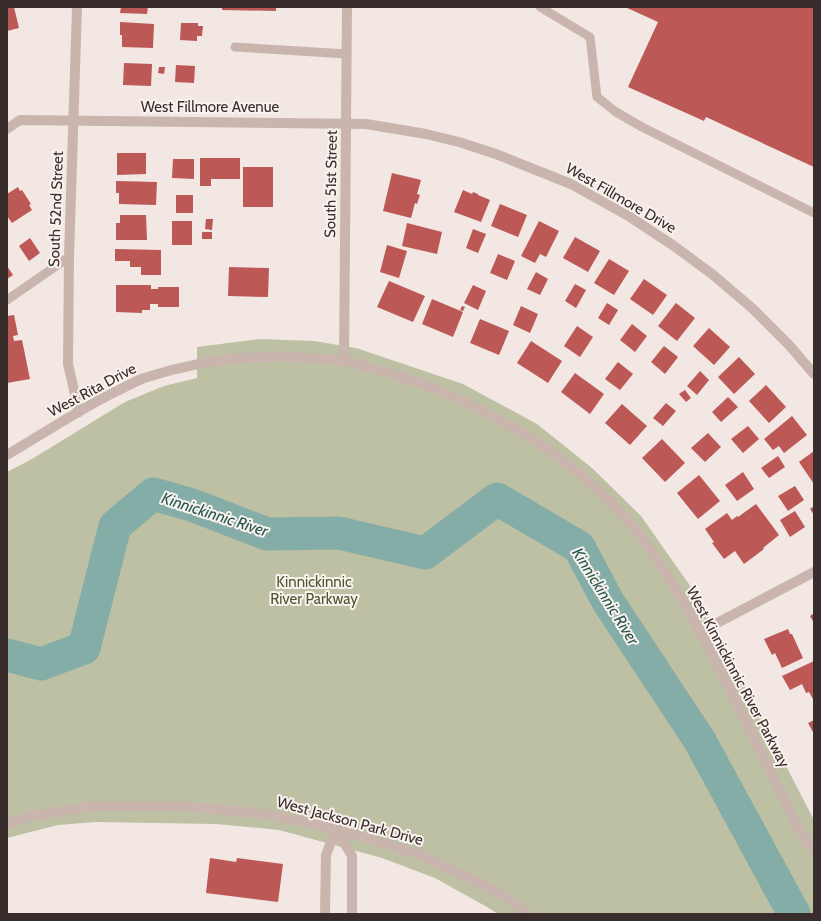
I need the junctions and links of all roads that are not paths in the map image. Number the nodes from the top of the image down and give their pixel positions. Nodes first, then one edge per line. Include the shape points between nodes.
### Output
1 (77, 7) edge
2 (347, 7) edge
3 (540, 7) edge
4 (235, 47) dead end
5 (347, 54) junction
6 (74, 121) junction
7 (347, 123) junction
8 (7, 129) edge
9 (814, 213) edge
10 (69, 257) junction
11 (7, 300) edge
12 (344, 361) junction
13 (196, 364) joint
14 (814, 374) edge
15 (79, 412) junction
16 (7, 455) edge
17 (814, 572) edge
18 (700, 632) junction
19 (7, 824) edge
20 (336, 829) junction
21 (814, 851) edge
22 (325, 914) edge
23 (352, 914) edge
24 (528, 914) edge

1 - 6 street, South 52nd Street
2 - 5 street, South 51st Street
3 - 9 lane via 590,37 596,97 642,127
4 - 5 lane
5 - 7 street, South 51st Street
6 - 7 street, West Fillmore Avenue
6 - 8 street, West Fillmore Avenue via 20,120
6 - 10 street, South 52nd Street
7 - 12 street, South 51st Street
7 - 14 street, West Fillmore Drive via 381,126 459,142 571,184 630,217 712,274 784,339
10 - 11 lane
10 - 15 street, South 52nd Street via 68,364
12 - 13 street, West Kinnickinnic River Parkway via 293,356 236,358
12 - 18 street, West Kinnickinnic River Parkway via 414,381 461,400 544,448 583,478 615,508 647,545
13 - 15 street, West Rita Drive via 142,379
15 - 16 street, West Rita Drive
17 - 18 street
18 - 21 street, West Kinnickinnic River Parkway via 798,828
19 - 20 street, West Jackson Park Drive via 31,816 95,806 181,806 265,814
20 - 22 street via 326,855
20 - 23 street via 352,856
20 - 24 street, West Jackson Park Drive via 419,854 503,895

